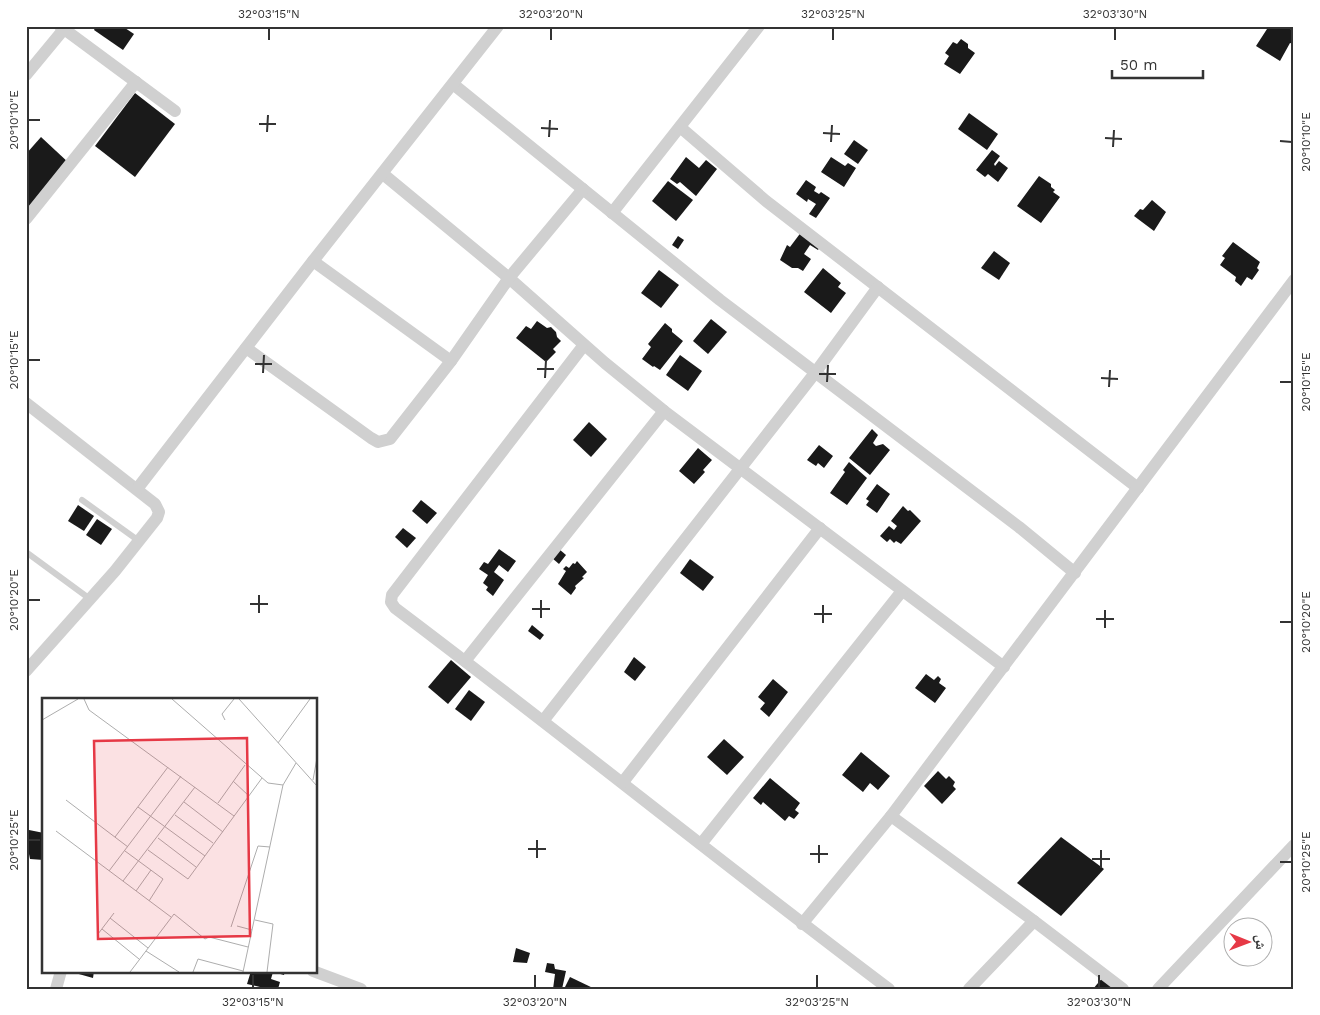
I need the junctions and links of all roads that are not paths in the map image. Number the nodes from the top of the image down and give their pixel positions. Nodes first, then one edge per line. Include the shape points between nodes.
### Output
1 (498, 26) edge
2 (759, 26) edge
3 (62, 28) edge
4 (26, 74) edge
5 (136, 82) junction
6 (453, 84) junction
7 (175, 111) dead end
8 (680, 127) junction
9 (383, 174) junction
10 (583, 189) junction
11 (612, 213) junction
12 (26, 219) edge
13 (313, 261) junction
14 (509, 278) junction
15 (1294, 280) edge
16 (878, 287) junction
17 (584, 345) junction
18 (246, 348) junction
19 (451, 361) junction
20 (815, 373) junction
21 (26, 403) edge
22 (664, 411) junction
23 (741, 467) junction
24 (1138, 488) junction
25 (137, 489) junction
26 (82, 500) dead end
27 (820, 528) junction
28 (139, 541) junction
29 (26, 552) edge
30 (1075, 573) junction
31 (902, 592) junction
32 (90, 599) junction
33 (466, 661) junction
34 (1004, 667) junction
35 (26, 671) edge
36 (543, 721) junction
37 (623, 782) junction
38 (891, 816) junction
39 (701, 844) junction
40 (1294, 844) edge
41 (1034, 921) junction
42 (802, 924) junction
43 (60, 972) edge
44 (316, 972) edge
45 (56, 989) edge
46 (361, 989) edge
47 (889, 989) edge
48 (969, 989) edge
49 (1124, 989) edge
50 (1158, 989) edge

1 - 6 street
2 - 8 street
3 - 4 street
3 - 5 street
5 - 7 street
5 - 12 street
6 - 9 street
6 - 10 street
8 - 11 street
8 - 16 street via 766,201
9 - 13 street
9 - 14 street
10 - 11 street
10 - 14 street
11 - 20 street
13 - 18 street
13 - 19 street
14 - 17 street
14 - 19 street
15 - 24 street
16 - 20 street
16 - 24 street
17 - 22 street
17 - 33 street via 392,595 391,602 396,608
18 - 19 street via 378,442 390,439
18 - 25 street
20 - 23 street
20 - 30 street
21 - 25 street
22 - 23 street
22 - 33 street
23 - 27 street
23 - 36 street
24 - 30 street
25 - 28 street via 155,504 158,512
26 - 28 lane
27 - 31 street
27 - 37 street
28 - 32 street
29 - 32 lane
30 - 34 street
31 - 34 street
31 - 39 street
32 - 35 street
33 - 36 street
34 - 38 street
36 - 37 street
37 - 39 street
38 - 41 street
38 - 42 street
39 - 42 street
40 - 50 street
41 - 48 street
41 - 49 street
42 - 47 street
43 - 45 street
44 - 46 street

